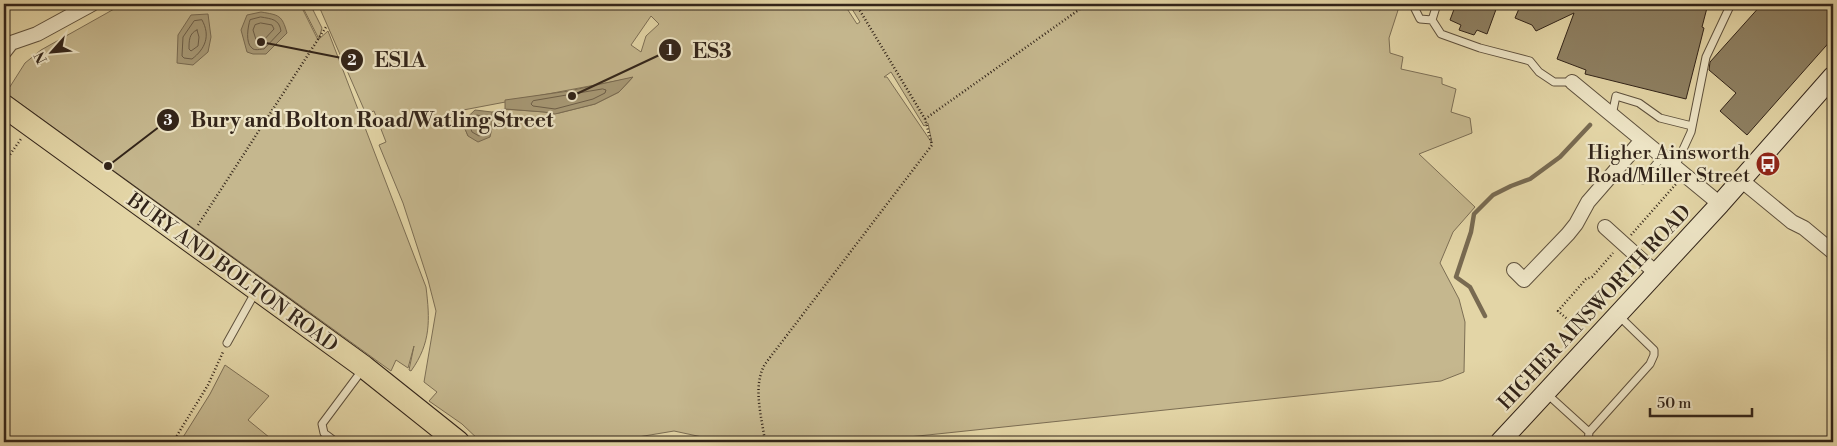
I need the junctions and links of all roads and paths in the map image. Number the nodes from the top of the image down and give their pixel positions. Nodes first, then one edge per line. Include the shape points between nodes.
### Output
1 (856, 4) edge
2 (1088, 4) edge
3 (1417, 4) edge
4 (1438, 4) edge
5 (1732, 4) edge
6 (89, 5) edge
7 (1432, 20) junction
8 (326, 27) dead end
9 (4, 52) edge
10 (1833, 76) edge
11 (1572, 82) joint
12 (4, 106) edge
13 (1612, 115) junction
14 (925, 119) junction
15 (30, 126) junction
16 (1692, 126) junction
17 (1642, 140) junction
18 (1662, 157) junction
19 (4, 163) edge
20 (1680, 171) junction
21 (1643, 180) dead end
22 (1741, 180) junction
23 (1720, 204) junction
24 (1605, 227) dead end
25 (188, 239) junction
26 (1623, 243) junction
27 (1833, 252) edge
28 (1514, 270) dead end
29 (1656, 273) junction
30 (257, 290) junction
31 (1618, 314) junction
32 (1592, 342) junction
33 (227, 343) joint
34 (364, 367) junction
35 (1546, 392) junction
36 (1589, 432) junction
37 (172, 442) edge
38 (336, 442) edge
39 (458, 442) edge
40 (765, 442) edge
41 (1500, 442) edge
42 (1588, 442) edge

1 - 14 path
2 - 14 path
3 - 7 lane via 1415,9 1420,19
4 - 7 lane
5 - 16 lane via 1706,57
6 - 9 street via 37,34 11,43
7 - 11 lane via 1441,34 1530,61 1554,82
8 - 25 path
10 - 22 main road, HIGHER AINSWORTH ROAD
11 - 13 street
12 - 15 highway, BURY AND BOLTON ROAD
13 - 16 lane via 1616,96 1640,103 1660,118
13 - 17 street
14 - 40 path via 932,145 760,374 758,387
15 - 19 path
15 - 25 highway, BURY AND BOLTON ROAD
16 - 20 lane
17 - 18 street
17 - 28 street via 1588,202 1568,234 1524,280
18 - 20 street
18 - 21 lane
20 - 23 street
20 - 26 path
22 - 23 main road, HIGHER AINSWORTH ROAD
22 - 27 street
23 - 29 main road, HIGHER AINSWORTH ROAD
24 - 26 street
25 - 30 highway, BURY AND BOLTON ROAD
26 - 29 street
26 - 32 path via 1558,311
29 - 31 main road, HIGHER AINSWORTH ROAD
30 - 33 lane
30 - 34 highway, BURY AND BOLTON ROAD
31 - 32 main road, HIGHER AINSWORTH ROAD
31 - 36 lane via 1654,350 1654,355 1650,364
32 - 35 main road, HIGHER AINSWORTH ROAD
33 - 37 path via 208,385
34 - 38 lane via 322,424 324,433
34 - 39 highway, BURY AND BOLTON ROAD
35 - 36 lane
35 - 41 main road, HIGHER AINSWORTH ROAD
36 - 42 lane

